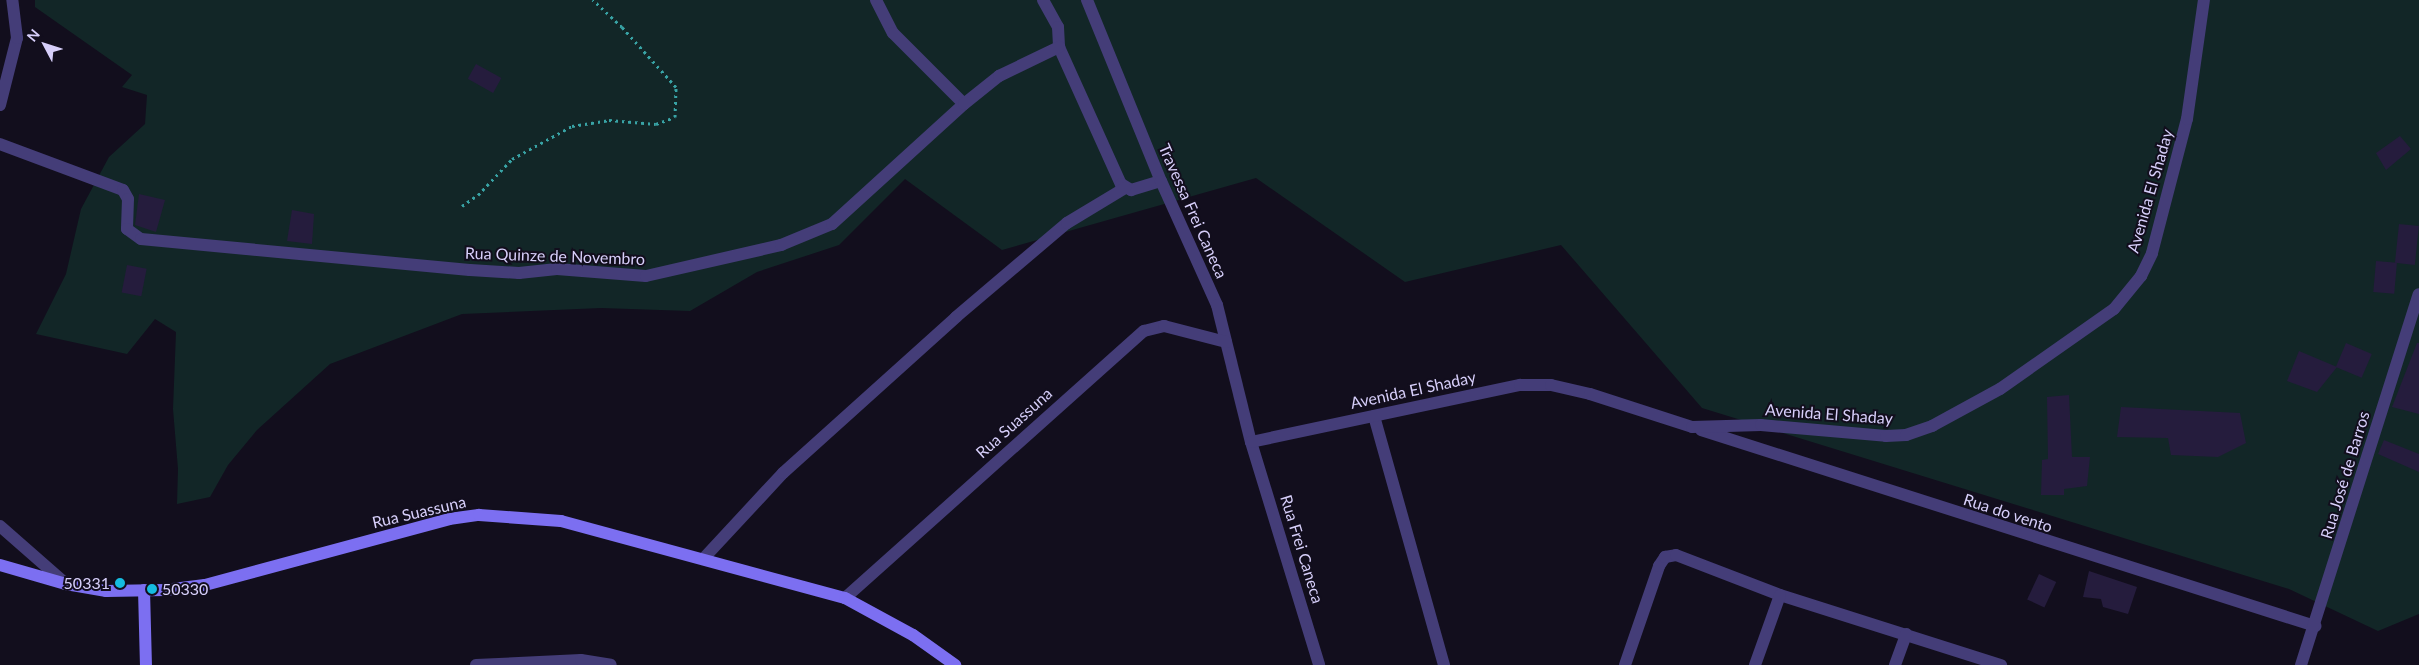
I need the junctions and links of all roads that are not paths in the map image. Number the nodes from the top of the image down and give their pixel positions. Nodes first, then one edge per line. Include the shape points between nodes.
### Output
1 (12, 0) edge
2 (876, 0) edge
3 (1043, 0) edge
4 (1087, 0) edge
5 (2204, 0) edge
6 (1059, 47) junction
7 (964, 104) junction
8 (0, 105) edge
9 (0, 144) edge
10 (1161, 181) junction
11 (1125, 188) junction
12 (2419, 294) edge
13 (1226, 342) junction
14 (1374, 416) junction
15 (1692, 427) junction
16 (1251, 442) junction
17 (0, 526) edge
18 (704, 558) junction
19 (0, 564) edge
20 (66, 584) junction
21 (144, 590) junction
22 (1780, 595) junction
23 (845, 598) junction
24 (2315, 626) junction
25 (1906, 634) junction
26 (146, 665) edge
27 (476, 665) edge
28 (611, 665) edge
29 (955, 665) edge
30 (1319, 665) edge
31 (1444, 665) edge
32 (1625, 665) edge
33 (1755, 665) edge
34 (1895, 665) edge
35 (2001, 665) edge
36 (2301, 665) edge

1 - 8 street via 17,38
2 - 7 street via 894,33 942,86
3 - 6 street via 1058,27
4 - 10 street, Travessa Frei Caneca
5 - 15 street, Avenida El Shaday via 2187,119 2152,253 2128,294 2114,309 1967,409 1906,435 1761,425
6 - 7 street, Rua Quinze de Novembro via 1000,76
6 - 11 street
7 - 9 street, Rua Quinze de Novembro via 824,228 780,246 646,276 557,269 519,272 470,270 141,239 127,229 128,199 122,190
10 - 11 street via 1135,190
10 - 13 street, Travessa Frei Caneca via 1218,305
11 - 18 street via 1067,223 956,316 783,472
12 - 24 street, Rua José de Barros
13 - 16 street, Travessa Frei Caneca
13 - 23 street, Rua Suassuna via 1164,326 1144,331
14 - 15 street, Avenida El Shaday via 1520,385 1550,385 1590,394
14 - 16 street, Avenida El Shaday
14 - 31 street
15 - 24 street, Rua do vento
16 - 30 street, Rua Frei Caneca
17 - 20 street
18 - 21 street, Rua Suassuna via 561,521 479,515 449,519 205,585
18 - 23 street, Rua Suassuna
19 - 20 street, Rua Suassuna
20 - 21 street, Rua Suassuna via 106,591
21 - 26 street
22 - 25 street
22 - 32 street via 1676,555 1665,557
22 - 33 street
23 - 29 street, Rua Suassuna via 913,634
24 - 36 street, Rua José de Barros
25 - 34 street
25 - 35 street
27 - 28 street via 582,660

